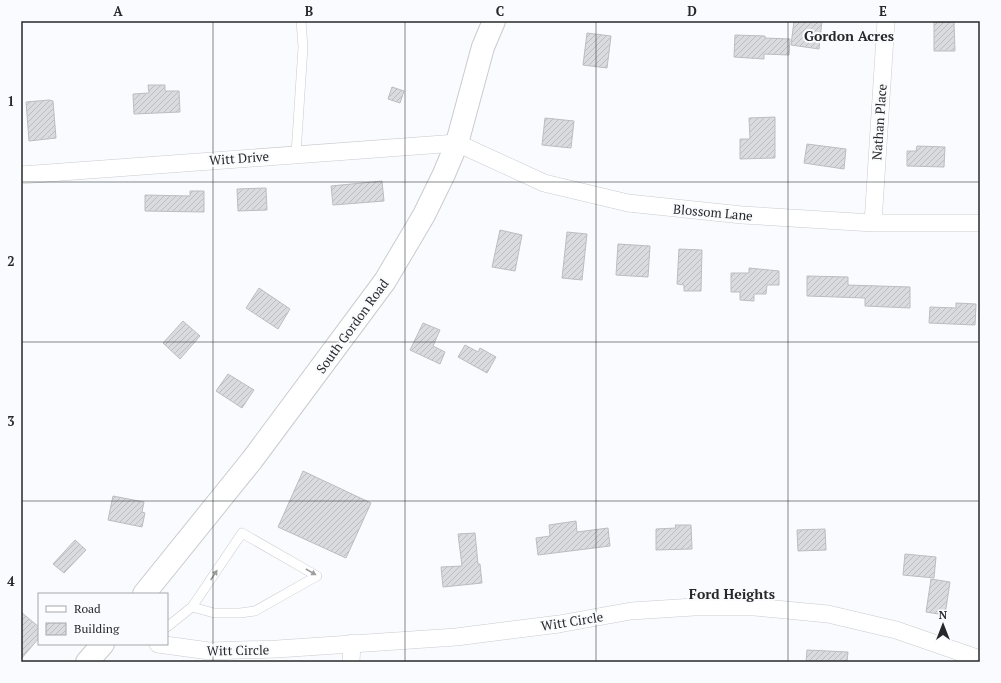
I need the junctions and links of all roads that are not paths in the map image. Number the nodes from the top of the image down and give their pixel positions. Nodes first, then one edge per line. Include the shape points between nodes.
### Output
1 (301, 21) edge
2 (494, 21) edge
3 (886, 21) edge
4 (457, 143) junction
5 (296, 154) junction
6 (21, 174) edge
7 (873, 223) junction
8 (980, 223) edge
9 (145, 593) edge
10 (192, 607) junction
11 (168, 626) edge
12 (352, 644) junction
13 (101, 645) edge
14 (164, 645) edge
15 (980, 659) edge
16 (87, 662) edge
17 (351, 662) edge

1 - 5 lane via 303,47
2 - 4 street, South Gordon Road via 483,47
3 - 7 street, Nathan Place
4 - 5 street, Witt Drive
4 - 7 street, Blossom Lane via 544,183 628,203 742,215
4 - 9 street, South Gordon Road via 424,215 385,281 252,460
5 - 6 street, Witt Drive
7 - 8 street, Blossom Lane
10 -> 10 lane via 242,533 317,576 255,611 214,613
10 - 11 lane
12 - 14 street, Witt Circle via 209,652
12 - 15 street, Witt Circle via 456,637 559,624 631,611 755,607 828,614 896,630
12 - 17 street
13 - 16 street

